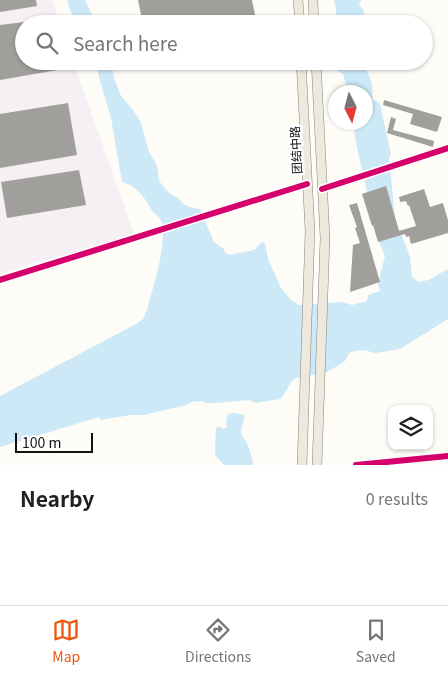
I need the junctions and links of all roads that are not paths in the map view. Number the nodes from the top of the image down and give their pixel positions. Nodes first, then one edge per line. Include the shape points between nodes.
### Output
1 (298, 0) edge
2 (313, 0) edge
3 (299, 15) edge
4 (314, 15) edge
5 (302, 70) edge
6 (316, 70) edge
7 (448, 148) edge
8 (308, 184) junction
9 (322, 189) junction
10 (0, 280) edge
11 (448, 456) edge
12 (302, 465) edge
13 (317, 465) edge
14 (356, 465) edge

1 - 3 main road
2 - 4 main road
5 - 8 main road, 团结中路
6 - 9 main road, 团结中路
7 - 9 street
8 - 10 street
8 - 12 main road, 团结中路 via 310,231
9 - 13 main road, 团结中路 via 325,238
11 - 14 street

